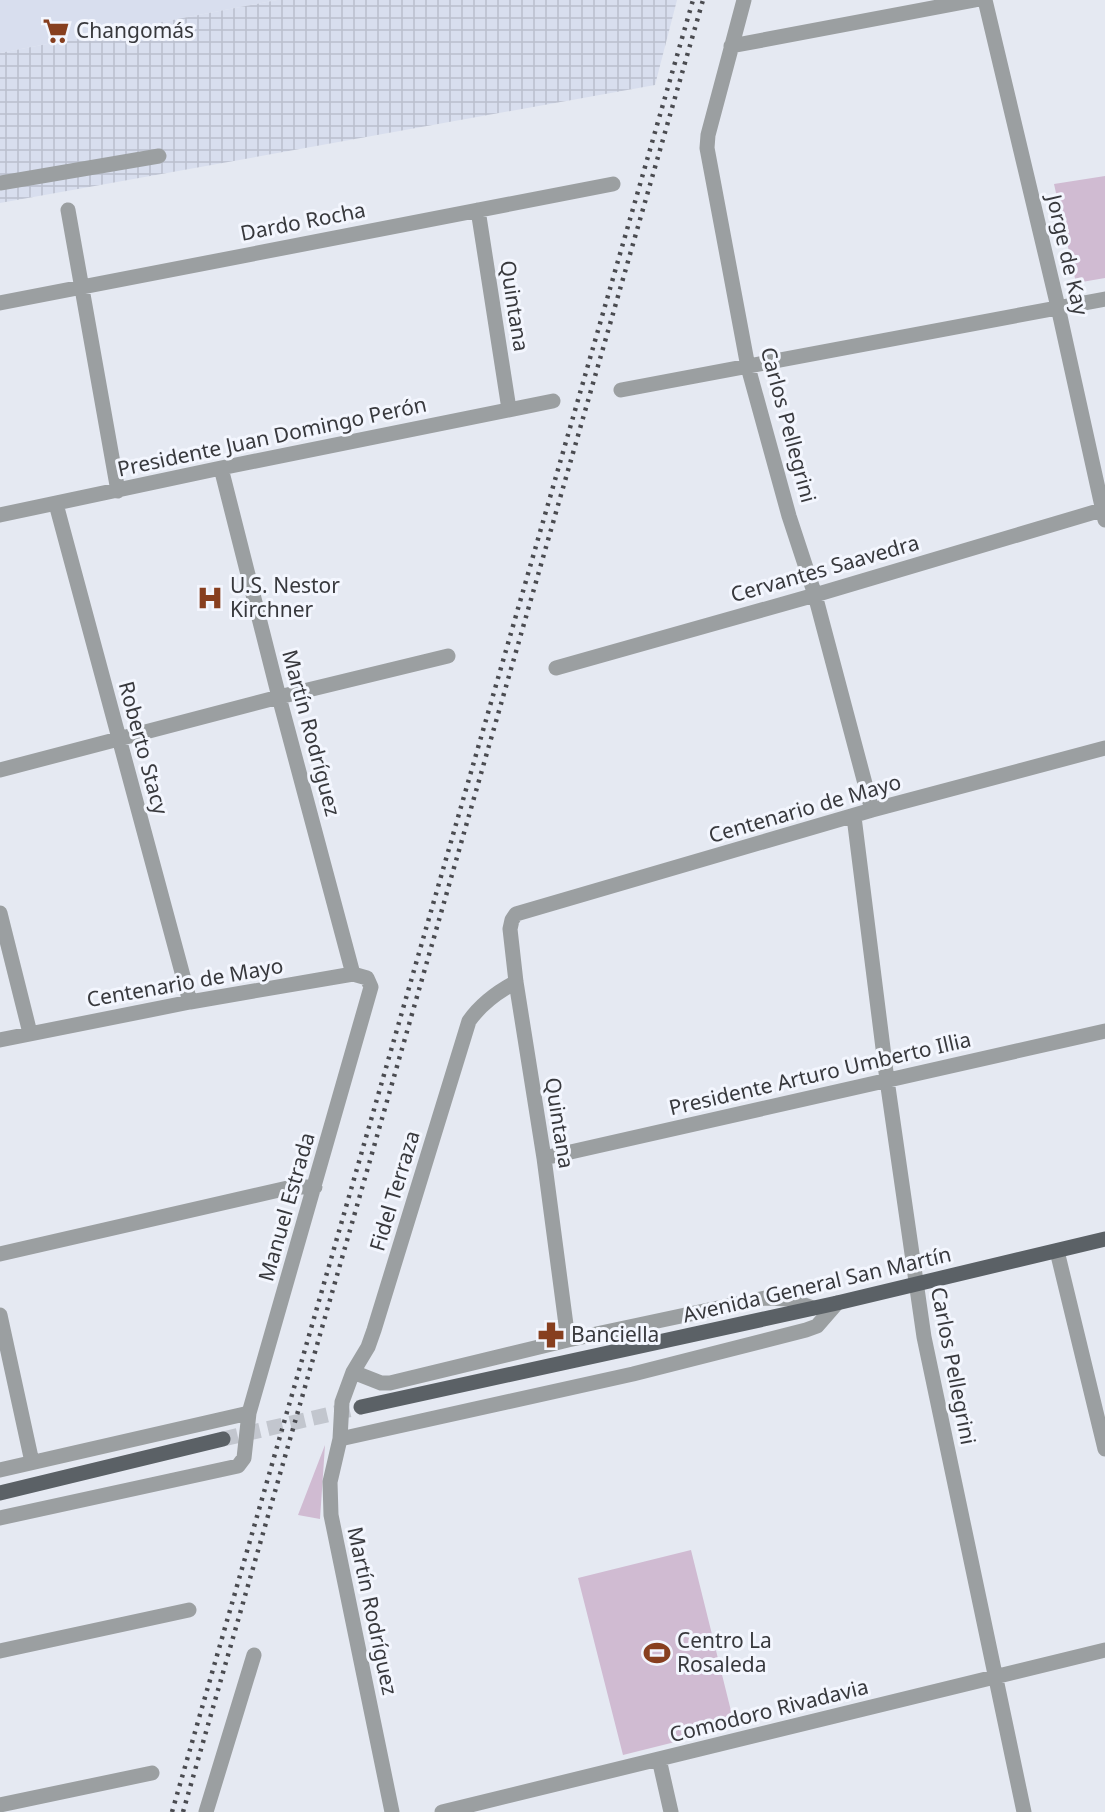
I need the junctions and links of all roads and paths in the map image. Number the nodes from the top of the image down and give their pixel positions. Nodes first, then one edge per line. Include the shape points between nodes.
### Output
1 (744, 0) edge
2 (975, 0) edge
3 (985, 0) edge
4 (731, 46) junction
5 (159, 156) dead end
6 (0, 183) edge
7 (613, 184) dead end
8 (68, 210) dead end
9 (478, 210) junction
10 (81, 286) junction
11 (1105, 299) edge
12 (0, 303) edge
13 (1058, 307) junction
14 (748, 366) junction
15 (621, 390) dead end
16 (553, 401) dead end
17 (509, 409) junction
18 (221, 468) junction
19 (118, 491) junction
20 (56, 504) junction
21 (1104, 513) edge
22 (0, 515) edge
23 (815, 595) junction
24 (447, 656) dead end
25 (556, 668) dead end
26 (279, 697) junction
27 (118, 739) junction
28 (1105, 748) edge
29 (0, 770) edge
30 (873, 810) junction
31 (854, 817) junction
32 (0, 913) edge
33 (516, 914) joint
34 (353, 974) junction
35 (510, 985) junction
36 (190, 1002) junction
37 (1105, 1031) edge
38 (30, 1033) junction
39 (0, 1040) edge
40 (887, 1080) junction
41 (544, 1158) junction
42 (315, 1187) junction
43 (1105, 1239) edge
44 (1057, 1251) junction
45 (0, 1254) edge
46 (915, 1284) junction
47 (837, 1303) junction
48 (813, 1308) junction
49 (0, 1315) edge
50 (568, 1340) junction
51 (353, 1372) junction
52 (361, 1407) tunnel mouth
53 (249, 1413) junction
54 (340, 1417) joint
55 (223, 1439) tunnel mouth
56 (340, 1439) junction
57 (1105, 1449) edge
58 (32, 1462) junction
59 (0, 1470) edge
60 (0, 1493) edge
61 (0, 1518) edge
62 (189, 1610) dead end
63 (1105, 1650) edge
64 (0, 1652) edge
65 (254, 1655) dead end
66 (996, 1677) junction
67 (659, 1760) junction
68 (152, 1773) dead end
69 (0, 1805) edge
70 (206, 1812) edge
71 (392, 1812) edge
72 (442, 1812) edge
73 (671, 1812) edge
74 (1023, 1812) edge

1 - 4 street
2 - 4 street
3 - 13 street, Jorge de Kay
4 - 14 street, Carlos Pellegrini via 707,147
5 - 6 street
7 - 9 street, Dardo Rocha
8 - 10 street
9 - 10 street, Dardo Rocha
9 - 17 street, Quintana
10 - 12 street, Dardo Rocha
10 - 19 street
11 - 13 street
13 - 14 street
13 - 21 street, Jorge de Kay
14 - 15 street
14 - 23 street, Carlos Pellegrini
16 - 17 street, Presidente Juan Domingo Perón
17 - 18 street, Presidente Juan Domingo Perón
18 - 19 street, Presidente Juan Domingo Perón
18 - 26 street, Martín Rodríguez
19 - 20 street, Presidente Juan Domingo Perón
20 - 22 street, Presidente Juan Domingo Perón
20 - 27 street, Roberto Stacy
21 - 23 street, Cervantes Saavedra
23 - 25 street, Cervantes Saavedra
23 - 30 street, Carlos Pellegrini
24 - 26 street
26 - 27 street
26 - 34 street, Martín Rodríguez
27 - 29 street
27 - 36 street, Roberto Stacy
28 - 30 street, Centenario de Mayo
30 - 31 street, Centenario de Mayo
31 - 33 street, Centenario de Mayo
31 - 40 street, Carlos Pellegrini
32 - 38 street
33 - 35 street, Quintana via 510,929
34 - 36 street, Centenario de Mayo
34 - 42 street, Manuel Estrada via 367,978 371,987
35 - 41 street, Quintana
35 - 51 street, Fidel Terraza via 487,1001 469,1021 374,1330
36 - 38 street, Centenario de Mayo
37 - 40 street, Presidente Arturo Umberto Illia
38 - 39 street, Centenario de Mayo
40 - 41 street, Presidente Arturo Umberto Illia
40 - 46 street, Carlos Pellegrini
41 - 50 street, Quintana
42 - 45 street via 291,1187
42 - 53 street, Manuel Estrada
43 - 44 main road, Avenida General San Martín
44 - 46 main road, Avenida General San Martín
44 - 57 street
46 - 47 main road, Avenida General San Martín
46 - 66 street, Carlos Pellegrini
47 - 48 main road, Avenida General San Martín
47 - 56 street via 817,1326 806,1330 633,1374
48 - 50 street via 788,1299 765,1298
48 - 52 main road, Avenida General San Martín
49 - 58 street
50 - 51 street via 390,1383
51 - 54 street, Fidel Terraza
53 - 58 street
53 - 61 street, Manuel Estrada via 244,1458 238,1466
54 - 56 street, Martín Rodríguez
55 - 60 main road
56 - 71 street, Martín Rodríguez via 330,1482 332,1515
58 - 59 street
62 - 64 street
63 - 66 street, Comodoro Rivadavia
65 - 70 street
66 - 67 street, Comodoro Rivadavia
66 - 74 street, Carlos Pellegrini
67 - 72 street, Comodoro Rivadavia
67 - 73 street
68 - 69 street

